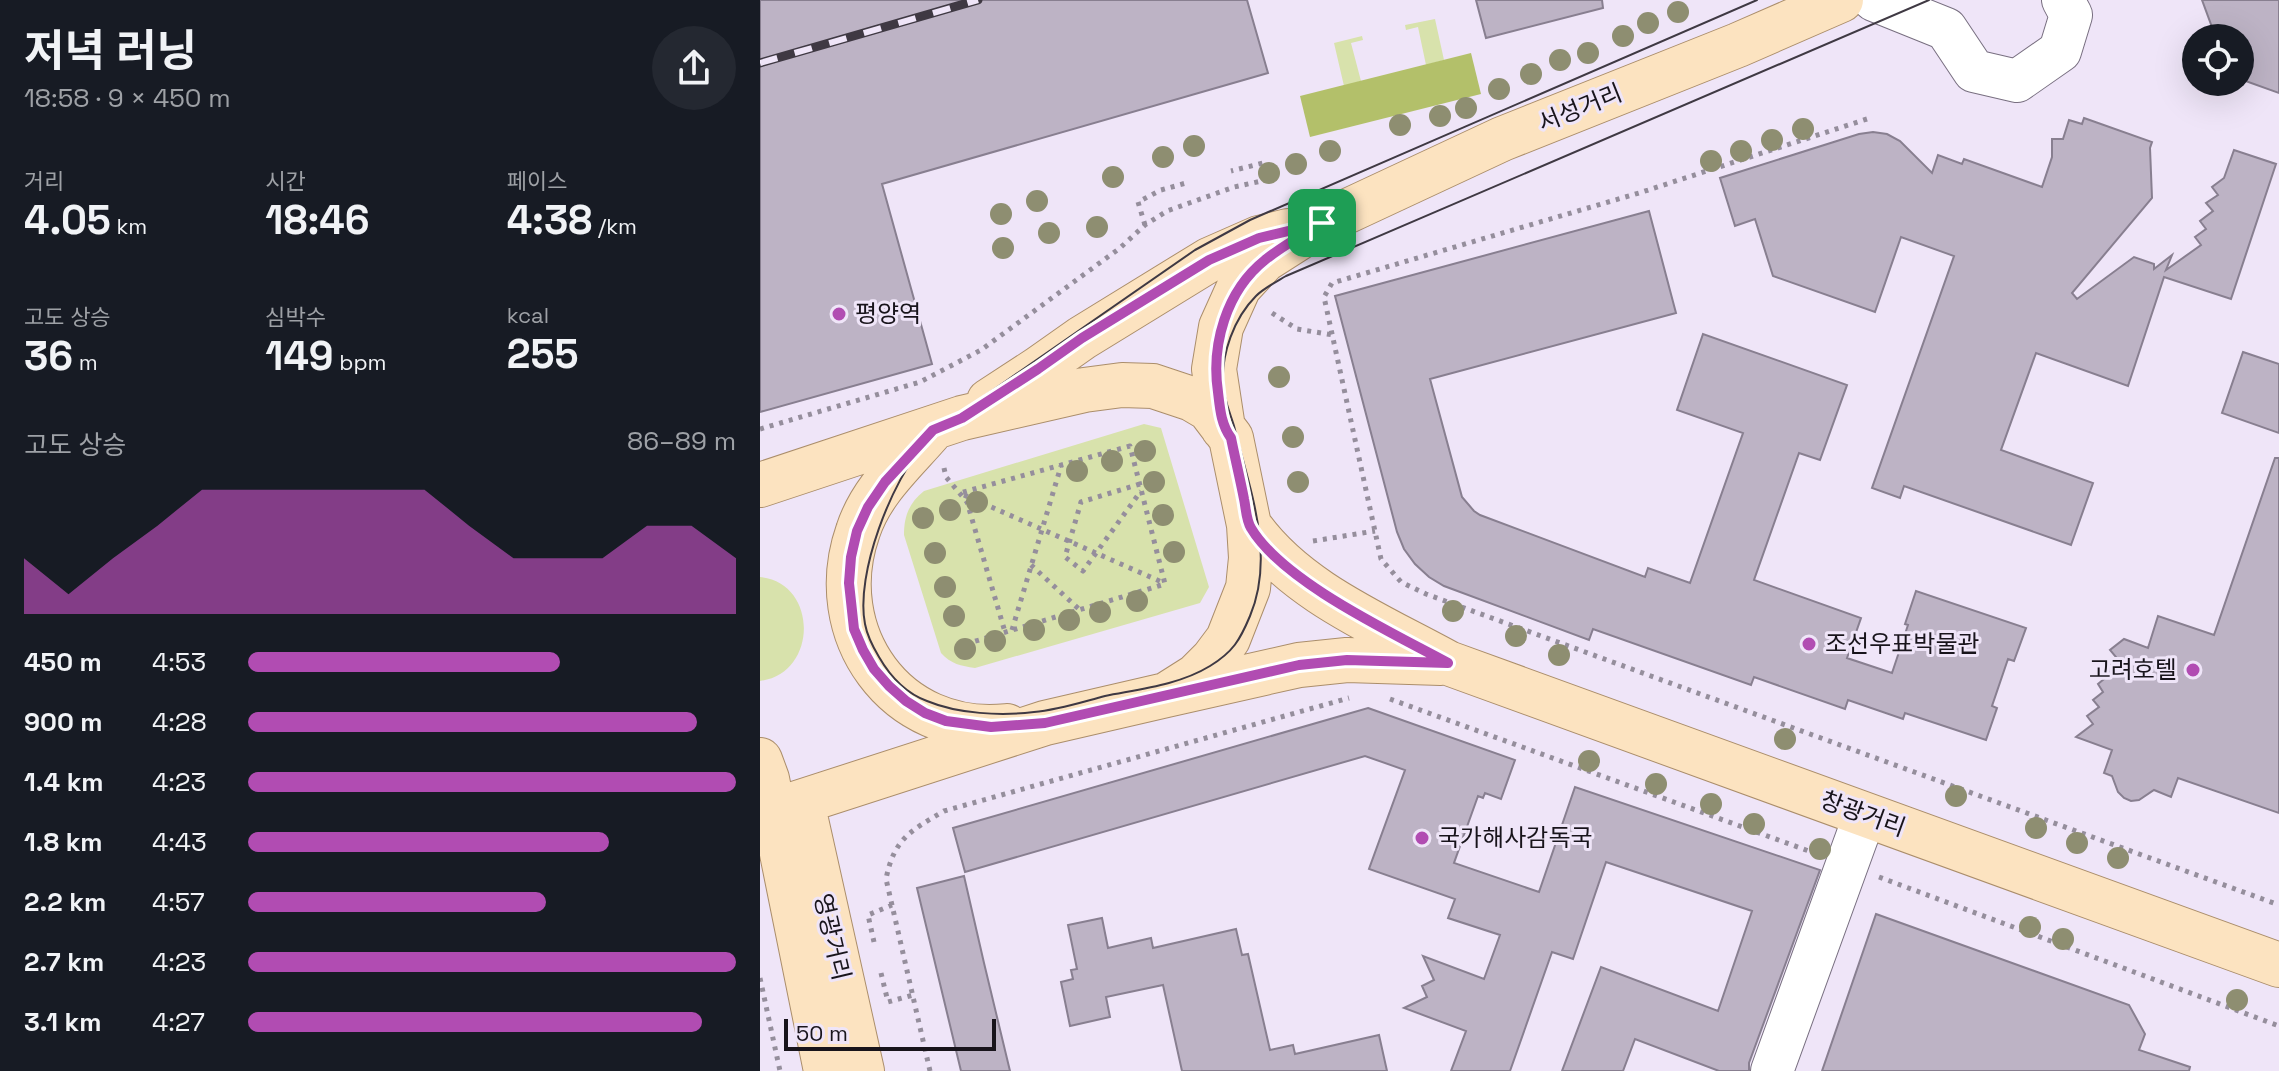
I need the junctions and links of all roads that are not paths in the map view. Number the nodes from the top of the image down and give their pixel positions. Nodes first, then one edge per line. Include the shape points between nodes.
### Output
1 (1841, 0) edge
2 (1874, 0) edge
3 (2063, 0) edge
4 (1322, 223) junction
5 (948, 424) junction
6 (1223, 428) junction
7 (760, 485) edge
8 (1249, 525) junction
9 (1448, 663) junction
10 (1166, 695) junction
11 (1045, 723) junction
12 (770, 791) edge
13 (1865, 815) junction
14 (2279, 965) edge
15 (826, 1071) edge
16 (862, 1071) edge
17 (1772, 1071) edge

1 - 4 main road, 서성거리 via 1502,139
2 - 3 street via 1946,29 1974,71 2017,81 2060,51 2071,15
4 - 5 main road via 1259,238 1209,260
4 - 6 main road via 1264,260 1239,287 1221,327 1214,369
5 - 6 main road via 1122,385 1153,386 1192,399 1209,409
5 - 7 main road
5 - 11 main road via 885,482 868,507 851,557 854,629 874,669 925,713 991,727
6 - 8 main road via 1231,438
8 - 9 main road via 1287,567 1320,591
8 - 10 main road via 1248,588 1228,639 1196,676
9 - 10 main road via 1347,660 1299,665
9 - 13 main road, 창광거리
10 - 11 main road
11 - 12 main road
12 - 15 main road, 영광거리
12 - 16 main road, 영광거리
13 - 14 main road, 창광거리
13 - 17 street

